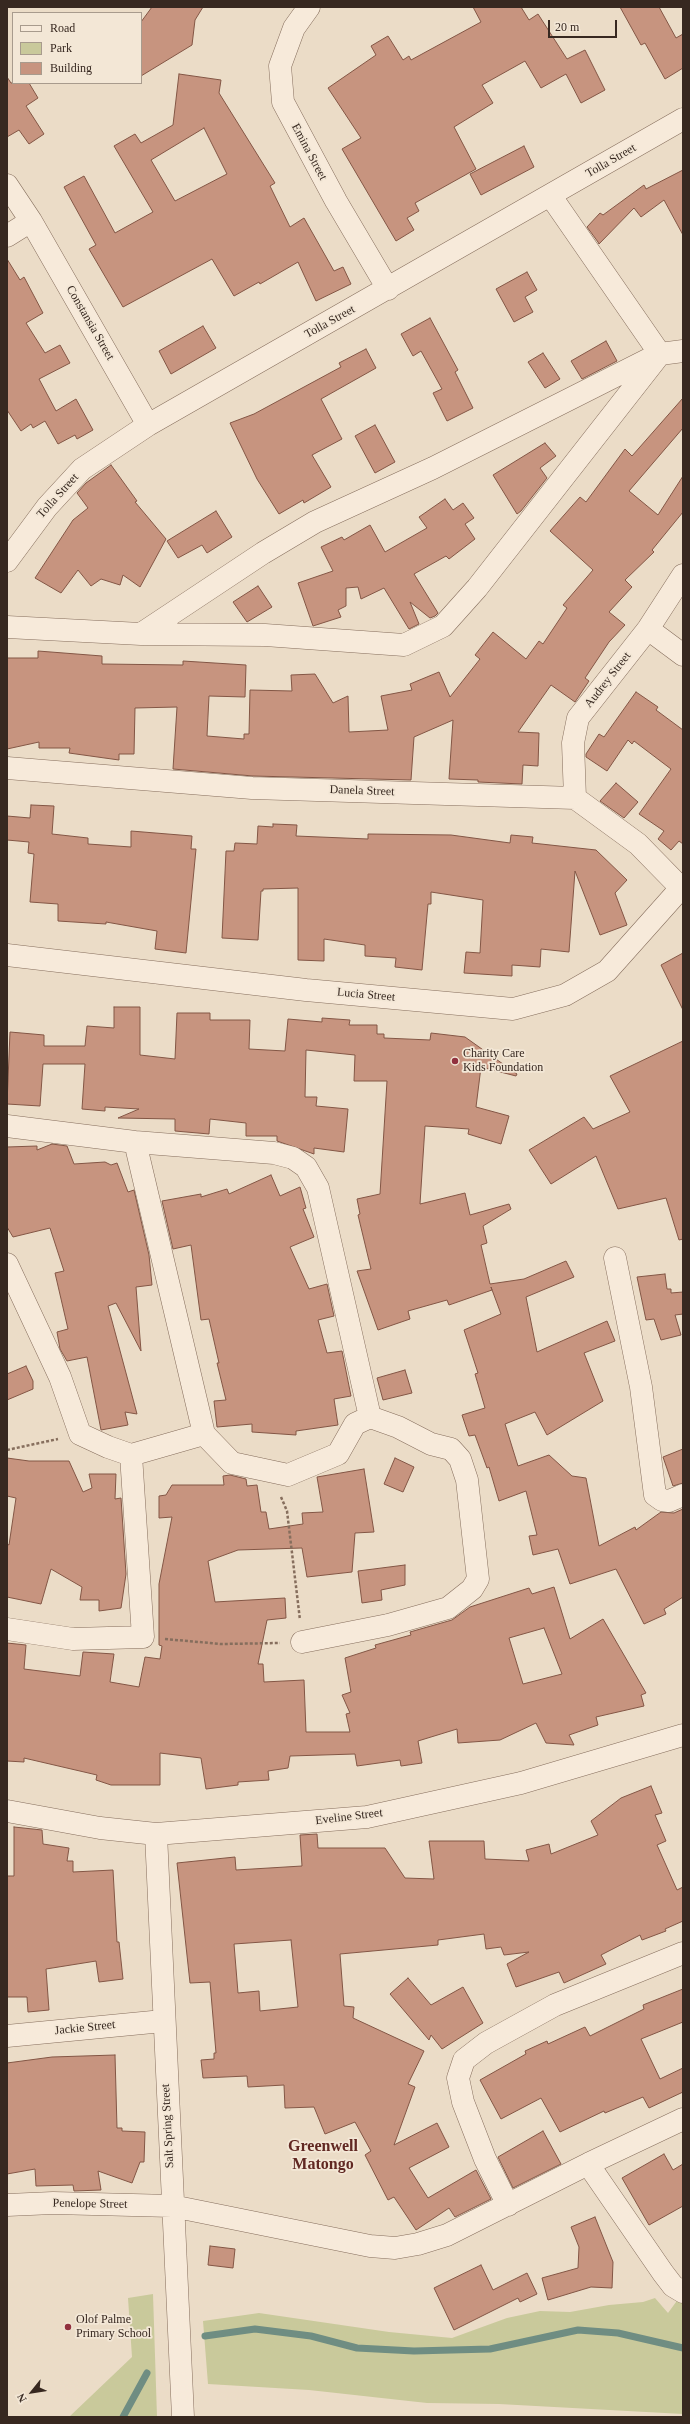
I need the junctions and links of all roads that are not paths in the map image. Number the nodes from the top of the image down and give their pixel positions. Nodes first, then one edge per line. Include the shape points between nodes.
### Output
1 (309, 7) edge
2 (683, 119) edge
3 (7, 185) edge
4 (550, 196) junction
5 (32, 221) junction
6 (7, 236) edge
7 (388, 289) junction
8 (683, 339) edge
9 (683, 351) edge
10 (660, 354) junction
11 (148, 425) junction
12 (7, 561) edge
13 (683, 575) edge
14 (7, 627) edge
15 (648, 629) junction
16 (141, 634) junction
17 (683, 655) edge
18 (7, 768) edge
19 (575, 798) junction
20 (682, 889) edge
21 (7, 955) edge
22 (7, 1126) edge
23 (135, 1142) junction
24 (615, 1258) dead end
25 (7, 1264) edge
26 (370, 1417) junction
27 (204, 1434) junction
28 (131, 1455) junction
29 (683, 1495) edge
30 (7, 1629) edge
31 (302, 1642) road end
32 (683, 1735) edge
33 (7, 1811) edge
34 (156, 1834) junction
35 (683, 1953) edge
36 (164, 2021) junction
37 (7, 2036) edge
38 (683, 2119) edge
39 (588, 2164) junction
40 (7, 2205) edge
41 (508, 2205) junction
42 (172, 2206) junction
43 (683, 2292) edge
44 (183, 2417) edge

1 - 7 street, Emina Street via 294,28 280,66 283,102 336,201
2 - 4 street, Tolla Street
3 - 5 street, Constansia Street
4 - 7 street, Tolla Street
4 - 10 street
5 - 6 street
5 - 11 street, Constansia Street
7 - 11 street, Tolla Street
8 - 10 street
9 - 10 street
10 - 16 street via 433,468 315,522 263,553
10 - 16 street via 477,588 443,626 404,645 265,635
11 - 12 street, Tolla Street via 82,469 47,507
13 - 15 street, Audrey Street
14 - 16 street
15 - 17 street
15 - 19 street, Audrey Street via 578,718 573,743
18 - 19 street, Danela Street via 252,788
19 - 20 street via 638,844
20 - 21 street, Lucia Street via 607,971 565,995 513,1009 306,990
22 - 23 street
23 - 26 street via 274,1153 292,1158 306,1167 318,1188
23 - 27 street
24 - 29 street via 640,1387 655,1494 662,1500 669,1501
25 - 28 street via 60,1377 80,1434
26 - 27 street via 355,1424 338,1454 288,1475 232,1463
26 - 31 street via 398,1427 431,1444 451,1449 460,1459 467,1480 478,1579 472,1589 448,1608 388,1625
27 - 28 street
28 - 30 street via 143,1637 72,1639
32 - 34 street, Eveline Street via 520,1783 367,1817
33 - 34 street, Eveline Street via 100,1828
34 - 36 street, Salt Spring Street
35 - 41 street via 555,2005 486,2043 464,2060 458,2078 463,2102 485,2159
36 - 37 street, Jackie Street
36 - 42 street, Salt Spring Street
38 - 39 street, Penelope Street
39 - 41 street, Penelope Street
39 - 43 street via 663,2273 673,2286
40 - 42 street, Penelope Street via 53,2203
41 - 42 street, Penelope Street via 447,2235 395,2248 370,2246
42 - 44 street, Salt Spring Street

